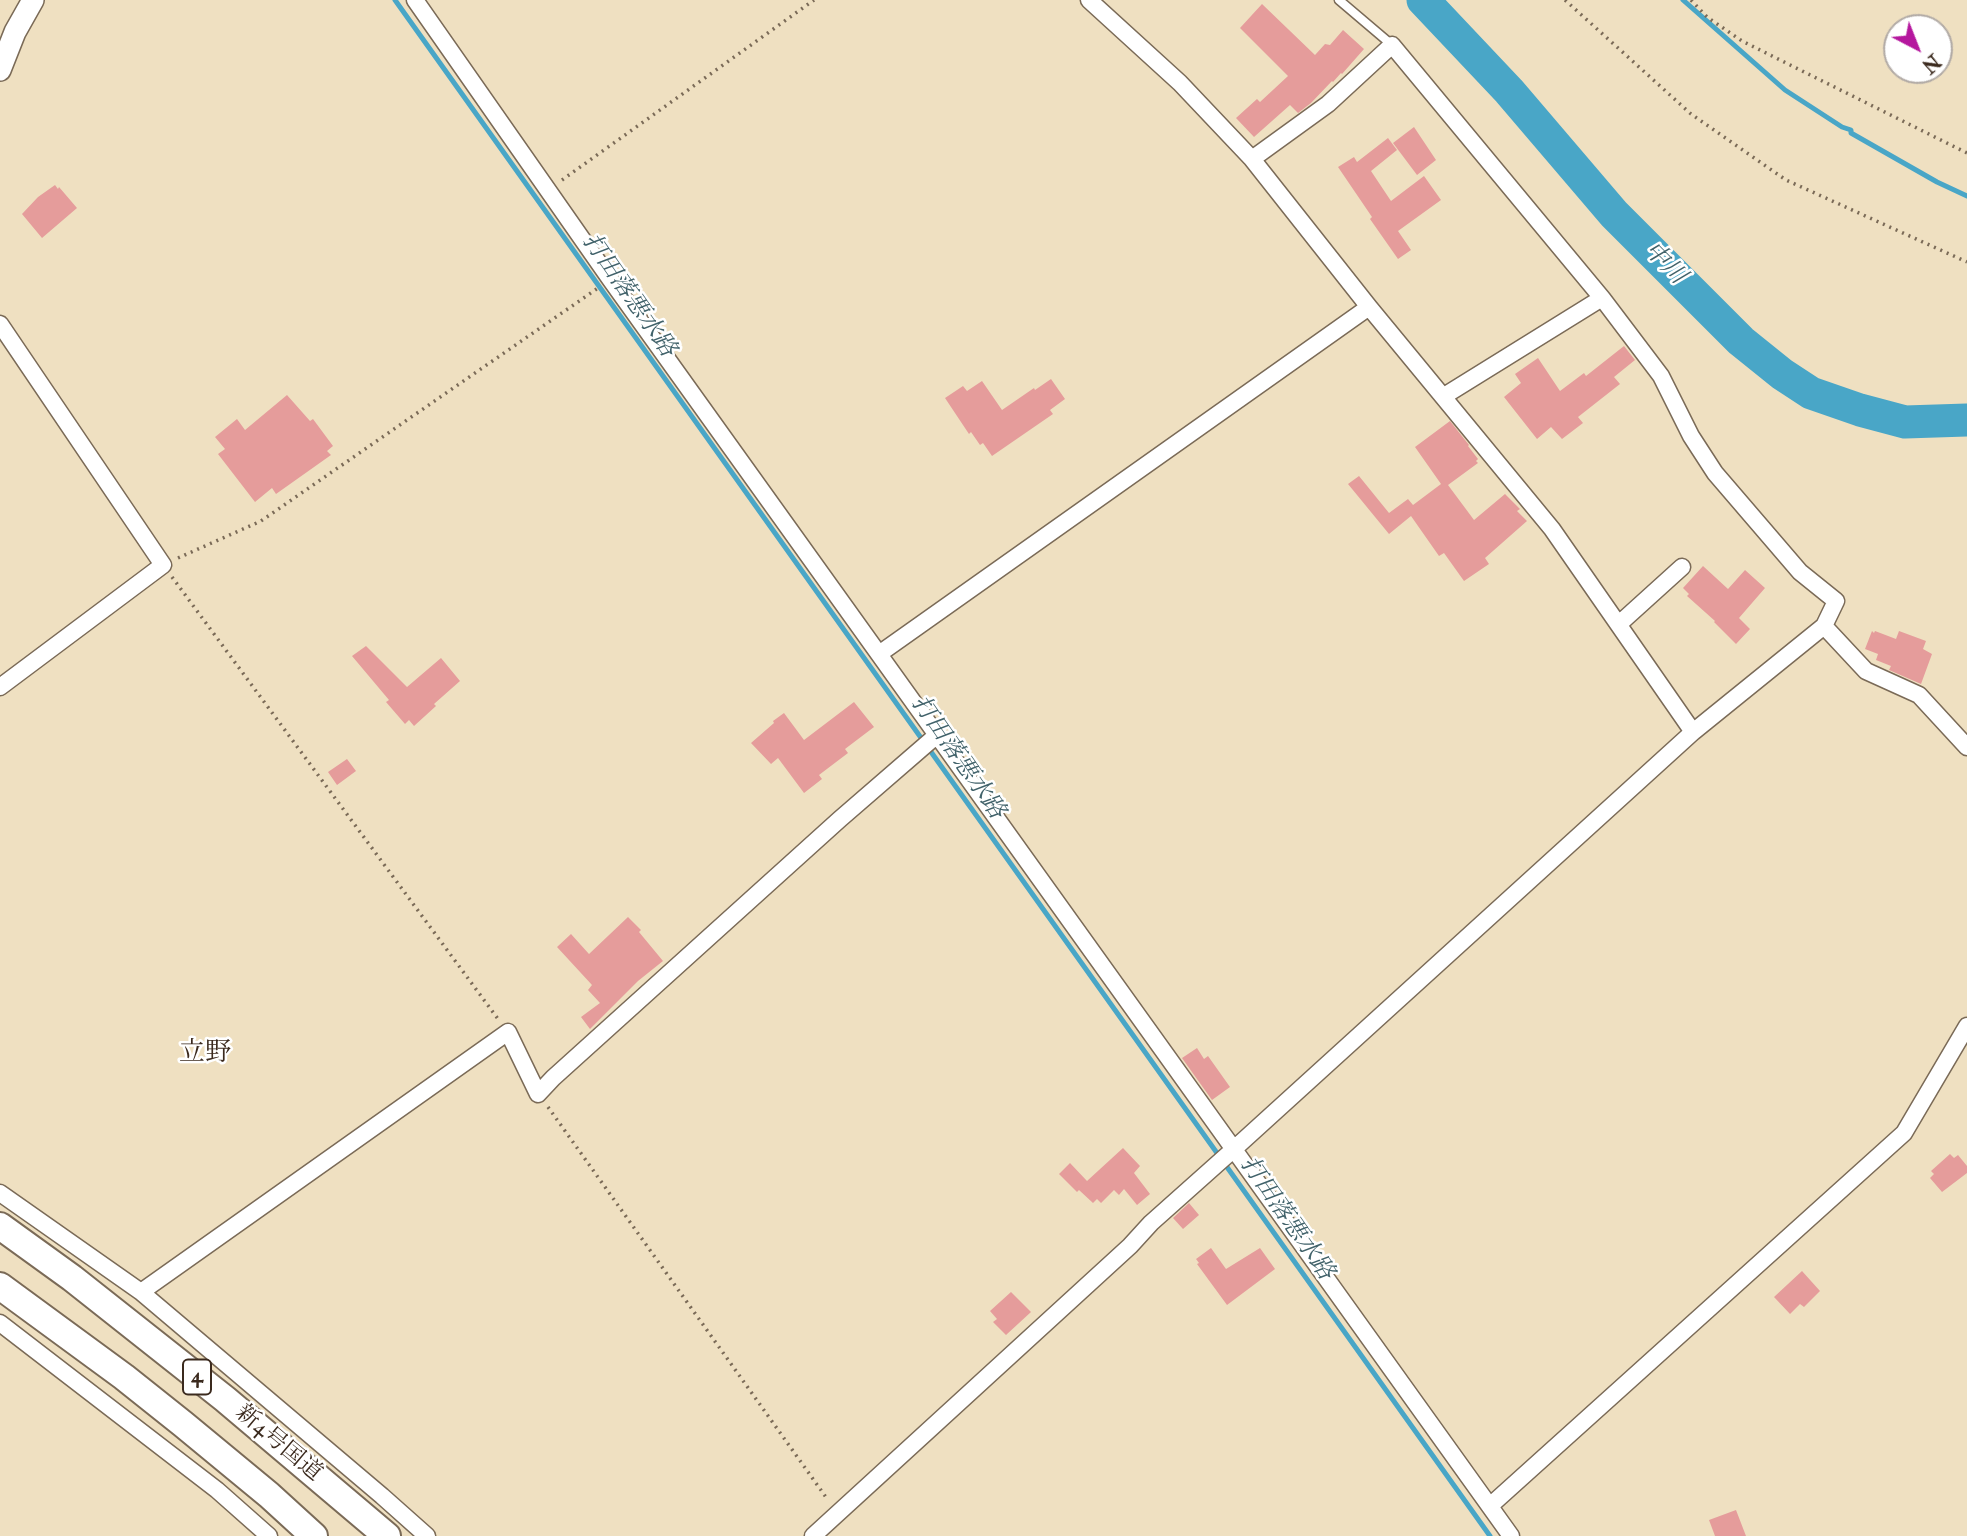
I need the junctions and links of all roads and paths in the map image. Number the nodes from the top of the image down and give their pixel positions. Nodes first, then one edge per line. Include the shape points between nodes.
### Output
1 (33, 0) edge
2 (415, 0) edge
3 (814, 0) edge
4 (1089, 0) edge
5 (1339, 0) edge
6 (1565, 0) edge
7 (1691, 0) edge
8 (1392, 45) junction
9 (0, 70) edge
10 (1967, 153) edge
11 (1252, 159) junction
12 (549, 189) junction
13 (1967, 262) edge
14 (610, 279) junction
15 (1602, 298) junction
16 (1369, 307) junction
17 (0, 324) edge
18 (1444, 396) junction
19 (163, 565) junction
20 (1682, 567) dead end
21 (1619, 624) junction
22 (1824, 626) junction
23 (879, 654) junction
24 (0, 687) edge
25 (1693, 732) junction
26 (937, 735) junction
27 (1967, 747) edge
28 (1967, 1026) edge
29 (508, 1032) junction
30 (538, 1094) junction
31 (1234, 1149) junction
32 (0, 1194) edge
33 (0, 1226) edge
34 (0, 1286) edge
35 (141, 1292) junction
36 (0, 1323) edge
37 (1491, 1505) junction
38 (837, 1513) junction
39 (269, 1536) edge
40 (314, 1536) edge
41 (387, 1536) edge
42 (427, 1536) edge
43 (813, 1536) edge
44 (1511, 1536) edge

1 - 9 main road
2 - 12 street
3 - 12 path
4 - 11 street via 1180,83
5 - 8 lane
6 - 13 path via 1691,114 1786,180
7 - 10 path via 1707,18 1742,41
8 - 11 street via 1328,104
8 - 15 street
11 - 16 street
12 - 14 street
14 - 19 path via 261,520
14 - 23 street
15 - 18 street
15 - 22 street via 1661,376 1715,473 1800,572 1836,601
16 - 18 street
16 - 23 street
17 - 19 street
18 - 21 street via 1552,529
19 - 24 street
19 - 29 path
20 - 21 street
21 - 25 street
22 - 25 street
22 - 27 street via 1866,671 1919,695
23 - 26 street
25 - 31 street
26 - 30 street
26 - 31 street
28 - 37 street via 1904,1133
29 - 30 street
29 - 35 street
30 - 38 path
31 - 37 street
31 - 38 street
32 - 35 street
33 - 41 highway, 新4号国道 / 4 via 225,1399
34 - 40 highway, 新4号国道 / 4 via 183,1424
35 - 42 street
36 - 39 street via 217,1490
37 - 44 street
38 - 43 street

